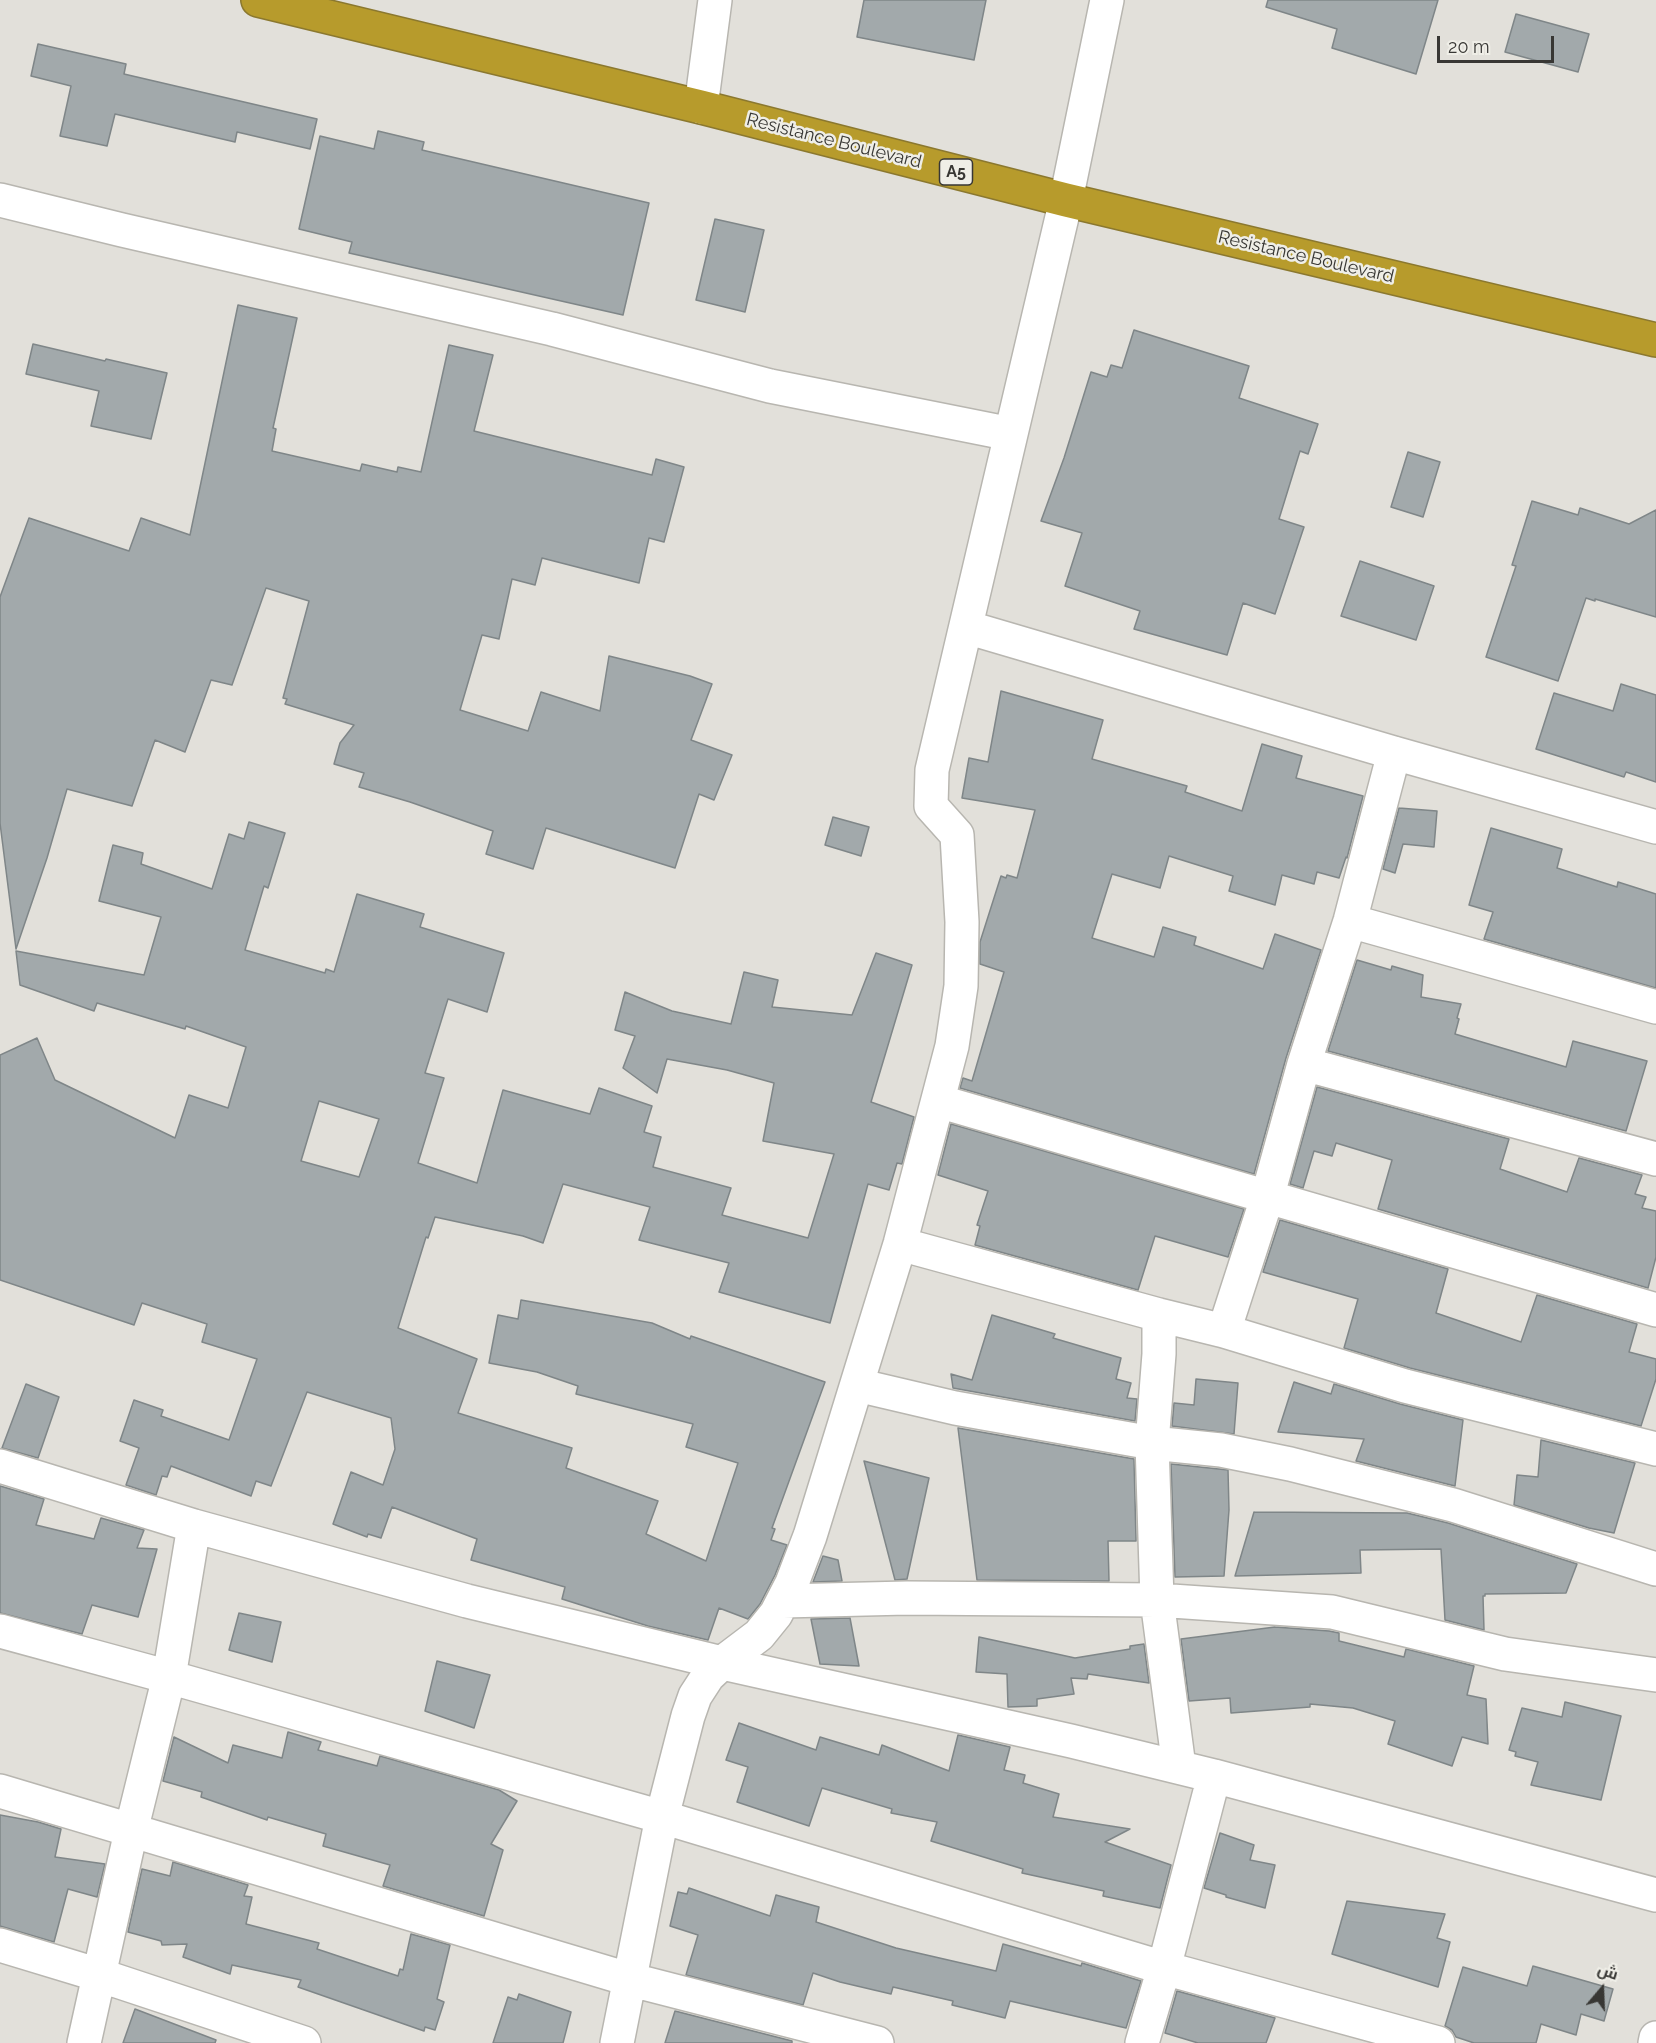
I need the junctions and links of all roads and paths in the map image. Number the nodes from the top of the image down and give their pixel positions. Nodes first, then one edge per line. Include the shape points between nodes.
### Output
1 (258, 0) edge
2 (715, 0) edge
3 (1107, 0) edge
4 (701, 107) junction
5 (0, 200) edge
6 (1066, 200) junction
7 (1656, 340) edge
8 (1011, 434) junction
9 (966, 627) junction
10 (1394, 753) junction
11 (1656, 827) edge
12 (1350, 921) junction
13 (1656, 1007) edge
14 (1304, 1064) junction
15 (938, 1101) junction
16 (1656, 1159) edge
17 (1267, 1198) junction
18 (900, 1244) junction
19 (1656, 1310) edge
20 (1159, 1315) junction
21 (1224, 1331) junction
22 (856, 1385) junction
23 (1152, 1443) junction
24 (1656, 1449) edge
25 (0, 1466) edge
26 (194, 1526) junction
27 (1656, 1569) edge
28 (1157, 1600) junction
29 (783, 1601) junction
30 (0, 1631) edge
31 (722, 1663) junction
32 (1656, 1675) edge
33 (169, 1677) junction
34 (1179, 1767) junction
35 (1214, 1776) junction
36 (0, 1791) edge
37 (662, 1817) junction
38 (131, 1831) junction
39 (1656, 1895) edge
40 (0, 1945) edge
41 (1164, 1968) junction
42 (99, 1975) junction
43 (628, 1979) junction
44 (1656, 2038) edge
45 (84, 2043) edge
46 (304, 2043) edge
47 (617, 2043) edge
48 (877, 2043) edge
49 (1142, 2043) edge
50 (1438, 2043) edge
51 (1655, 2043) edge

1 - 4 highway, Resistance Boulevard / A5
2 - 4 street
3 - 6 street
4 - 6 highway, Resistance Boulevard / A5
5 - 8 street via 540,327 770,386
6 - 7 highway, Resistance Boulevard / A5
6 - 8 street
8 - 9 street
9 - 10 street
9 - 15 street via 932,770 931,806 957,835 962,922 961,986
10 - 11 street
10 - 12 street
12 - 13 street
12 - 14 street
14 - 16 street
14 - 17 street
15 - 17 street
15 - 18 street
17 - 19 street
17 - 21 street
18 - 20 street
18 - 22 street
20 - 21 street
20 - 23 street
21 - 24 street via 1405,1386
22 - 23 street via 955,1408
22 - 29 street via 810,1536
23 - 27 street via 1221,1450 1290,1464 1453,1506
23 - 28 street
25 - 26 street
26 - 31 street via 466,1601
26 - 33 street
28 - 29 street
28 - 32 street via 1332,1612 1505,1654
28 - 34 street
29 - 31 street via 759,1635
30 - 33 street
31 - 34 street
31 - 37 street via 695,1696
33 - 37 street
33 - 38 street
34 - 35 street
35 - 39 street
35 - 41 street
36 - 38 street
37 - 41 street
37 - 43 street
38 - 42 street
38 - 43 street
40 - 42 street
41 - 49 street
41 - 50 street
42 - 45 street
42 - 46 street
43 - 47 street
43 - 48 street
44 - 51 street

